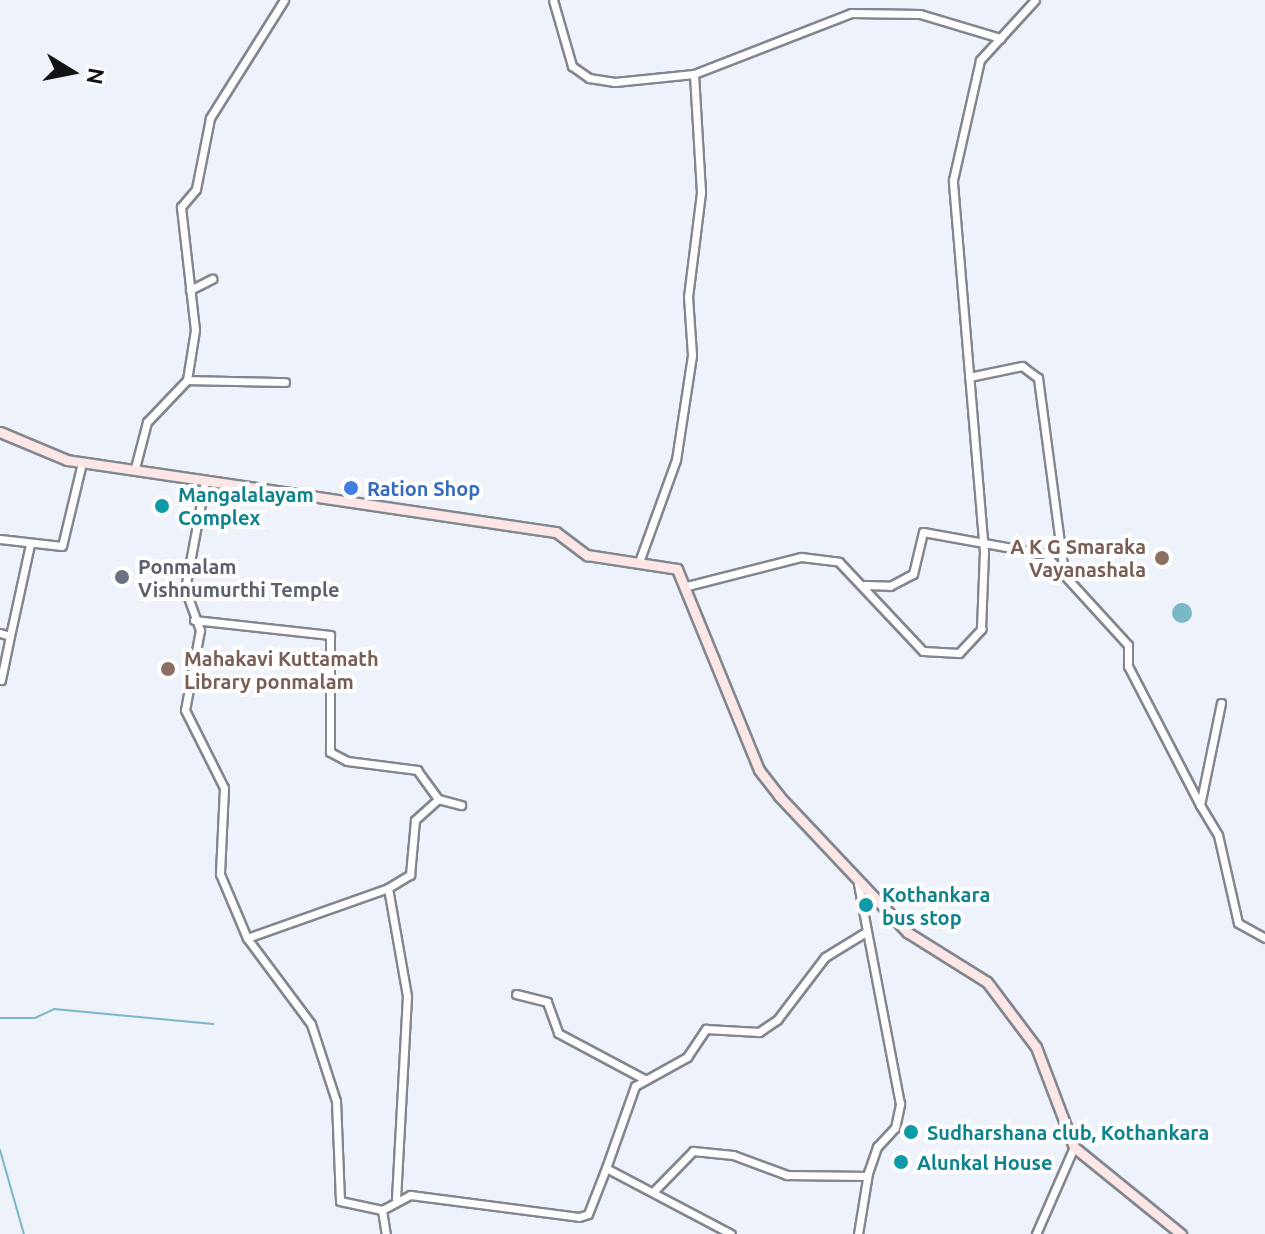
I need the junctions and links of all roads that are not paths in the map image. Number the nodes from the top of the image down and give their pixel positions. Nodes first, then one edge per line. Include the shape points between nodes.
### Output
1 (284, 0) edge
2 (553, 0) edge
3 (1035, 0) edge
4 (1000, 38) junction
5 (694, 74) junction
6 (212, 279) dead end
7 (190, 290) junction
8 (969, 377) junction
9 (187, 380) junction
10 (285, 382) dead end
11 (0, 432) edge
12 (82, 463) junction
13 (135, 468) junction
14 (205, 482) junction
15 (0, 539) edge
16 (983, 540) junction
17 (30, 544) junction
18 (639, 562) junction
19 (1064, 573) junction
20 (864, 585) junction
21 (687, 586) junction
22 (194, 620) junction
23 (0, 633) edge
24 (10, 636) junction
25 (1, 680) edge
26 (1221, 703) dead end
27 (438, 799) junction
28 (461, 805) dead end
29 (1200, 805) junction
30 (858, 884) junction
31 (388, 888) junction
32 (864, 933) junction
33 (247, 938) junction
34 (1265, 938) edge
35 (516, 994) dead end
36 (644, 1079) junction
37 (1074, 1147) junction
38 (606, 1168) junction
39 (867, 1176) junction
40 (654, 1191) junction
41 (396, 1199) junction
42 (382, 1210) junction
43 (386, 1234) edge
44 (731, 1234) edge
45 (858, 1234) edge
46 (1036, 1234) edge
47 (1181, 1234) edge

1 - 7 street via 210,118 196,189 181,207
2 - 5 street via 572,66 589,78
3 - 4 street
4 - 5 street via 920,14 851,13
4 - 8 street via 980,60 953,180
5 - 18 street via 701,192 688,297 692,355 676,460
6 - 7 street
7 - 9 street via 195,330
8 - 16 street
8 - 19 street via 1022,366 1038,378
9 - 10 street
9 - 13 street via 147,422
11 - 12 main road via 38,453
12 - 13 main road
12 - 17 street via 62,546
13 - 14 main road
14 - 18 main road via 556,532 587,555
14 - 22 street via 185,589
15 - 17 street
16 - 19 street via 1027,546
16 - 20 street via 923,532 913,574 890,586
16 - 20 street via 981,629 959,653 923,651
17 - 24 street
18 - 21 main road via 677,569
19 - 29 street via 1128,645 1128,666
20 - 21 street via 839,562 801,557
21 - 30 main road via 759,770
22 - 27 street via 330,635 330,752 417,770
22 - 33 street via 200,630 185,710 224,788 220,874
23 - 24 street
24 - 25 street
26 - 29 street
27 - 28 street
27 - 31 street via 415,820 410,875
29 - 34 street via 1218,835 1238,923
30 - 32 street
30 - 37 main road via 907,932 987,982 1020,1019
31 - 33 street
31 - 41 street via 407,996
32 - 36 street via 825,957 777,1020 759,1032 706,1029 687,1057
32 - 39 street via 900,1104 895,1128 877,1147
33 - 42 street via 311,1024 336,1101 340,1201
35 - 36 street via 547,1002 558,1033
36 - 38 street via 619,1121
37 - 46 street
37 - 47 main road
38 - 40 street
38 - 41 street via 588,1214 579,1217 450,1198
39 - 40 street via 787,1175 733,1155 693,1151
39 - 45 street
40 - 44 street
41 - 42 street
42 - 43 street

